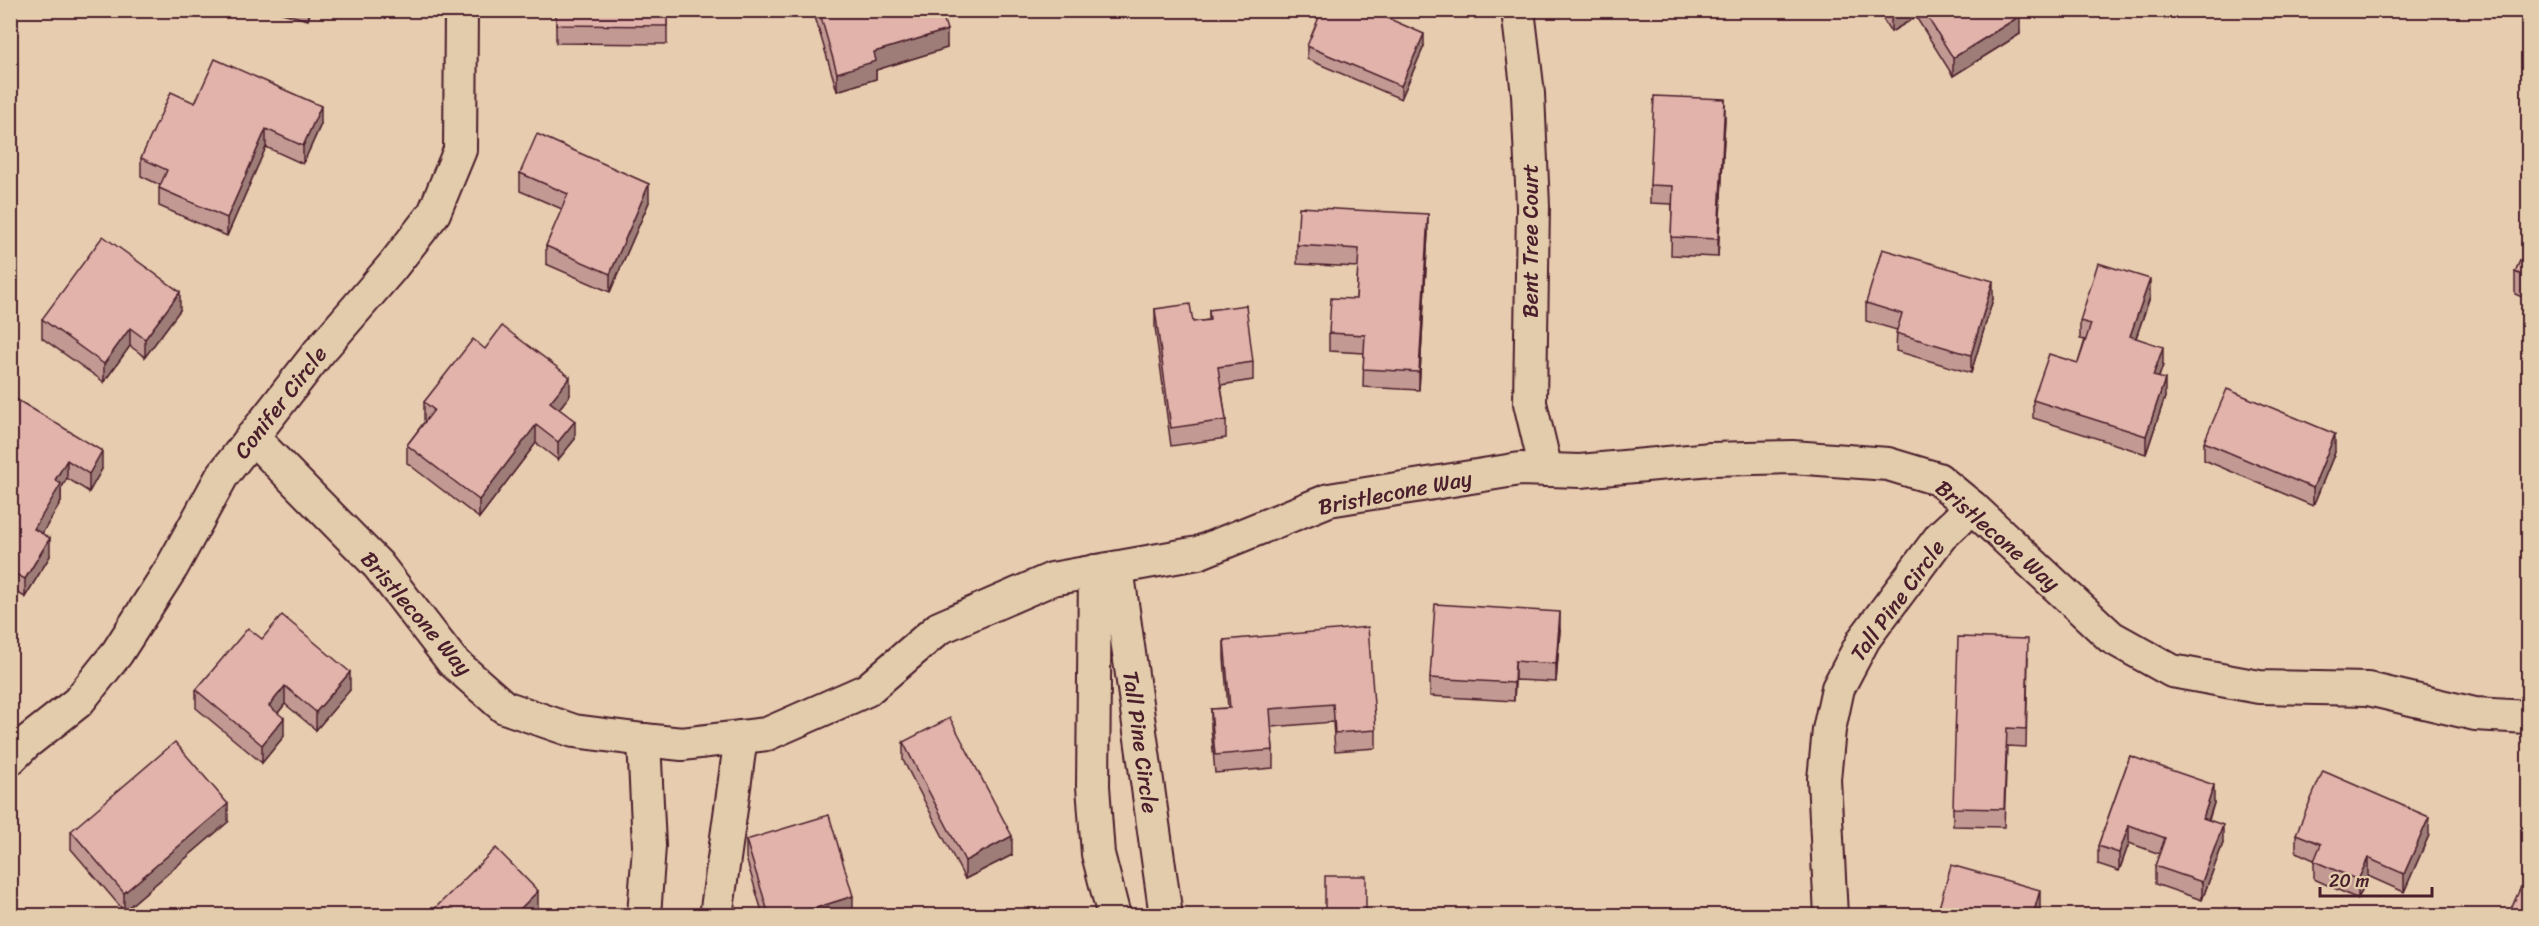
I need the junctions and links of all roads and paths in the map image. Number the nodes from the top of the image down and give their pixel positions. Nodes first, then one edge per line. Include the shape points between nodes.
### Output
1 (461, 10) edge
2 (1518, 10) edge
3 (252, 437) junction
4 (1546, 470) junction
5 (1972, 507) junction
6 (1106, 569) junction
7 (2529, 717) edge
8 (741, 737) junction
9 (644, 740) junction
10 (10, 759) edge
11 (644, 915) edge
12 (716, 915) edge
13 (1114, 915) edge
14 (1166, 915) edge
15 (1831, 915) edge

1 - 3 street, Conifer Circle via 460,150 434,213
2 - 4 street, Bent Tree Court via 1528,94 1533,206 1530,403
3 - 9 street, Bristlecone Way via 378,565 452,661 504,706 574,731
3 - 10 street, Conifer Circle via 222,476 172,567 117,653 78,702
4 - 5 street, Bristlecone Way via 1792,457 1888,464 1938,479
4 - 6 street, Bristlecone Way via 1520,469 1329,500 1198,553
5 - 7 street, Bristlecone Way via 2111,637 2172,671 2259,687 2368,689 2475,714
5 - 15 street, Tall Pine Circle via 1941,536 1864,639 1838,688 1824,778
6 - 8 street, Bristlecone Way via 1052,579 939,628 867,690 767,734
6 - 13 street, Tall Pine Circle via 1093,786 1098,854
6 - 14 street, Tall Pine Circle
8 - 9 street, Bristlecone Way via 682,744
8 - 12 street
9 - 11 street via 649,846

